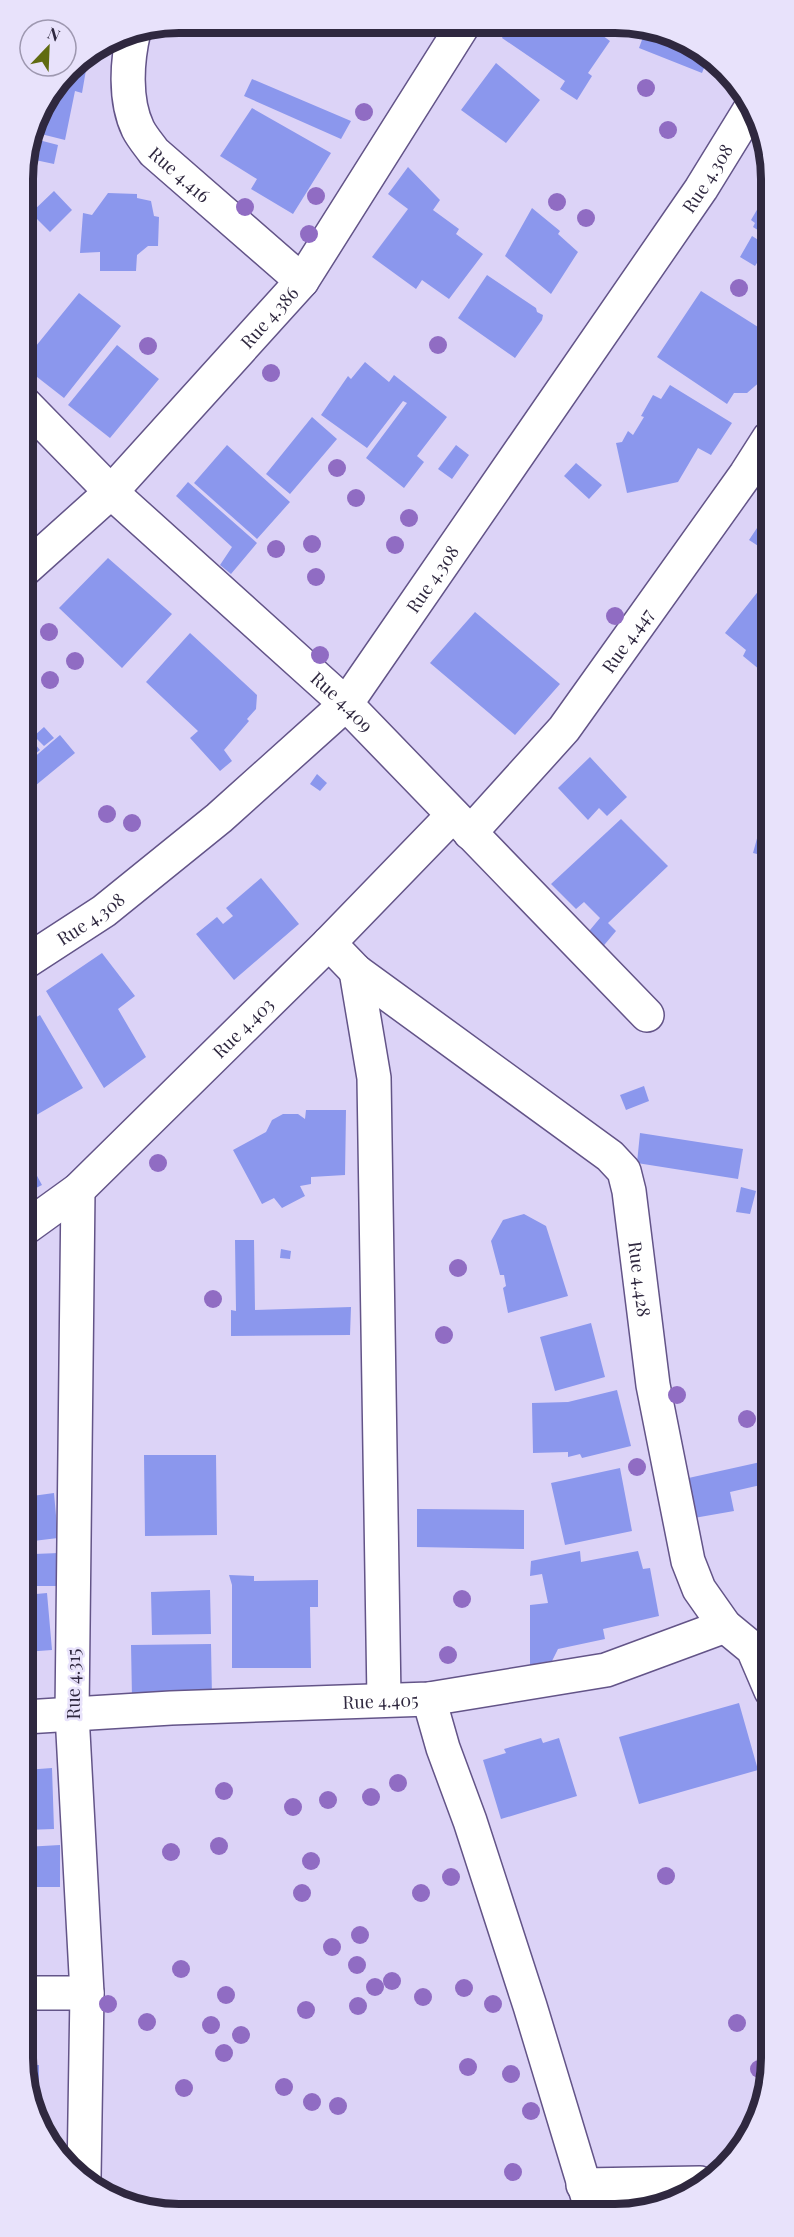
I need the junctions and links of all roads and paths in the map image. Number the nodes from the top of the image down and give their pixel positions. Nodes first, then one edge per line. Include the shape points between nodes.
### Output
1 (458, 33) edge
2 (132, 41) edge
3 (746, 115) edge
4 (302, 281) junction
5 (33, 412) edge
6 (761, 451) edge
7 (111, 492) junction
8 (33, 562) edge
9 (346, 704) junction
10 (462, 824) junction
11 (329, 943) junction
12 (33, 957) edge
13 (356, 971) junction
14 (647, 1015) dead end
15 (78, 1190) junction
16 (33, 1222) edge
17 (725, 1626) junction
18 (761, 1668) edge
19 (384, 1699) junction
20 (429, 1699) junction
21 (72, 1714) junction
22 (33, 1716) edge
23 (33, 1993) edge
24 (87, 1993) junction
25 (84, 2169) edge
26 (686, 2185) edge
27 (588, 2198) edge

1 - 4 street, Rue 4.386
2 - 4 street, Rue 4.416 via 130,102 138,128 154,152
3 - 9 street, Rue 4.308 via 701,189
4 - 7 street, Rue 4.386
5 - 7 street, Rue 4.409
6 - 10 street, Rue 4.447 via 564,729
7 - 8 street, Rue 4.386
7 - 9 street, Rue 4.409
9 - 10 street, Rue 4.409
9 - 12 street, Rue 4.308 via 219,818 104,911
10 - 11 street, Rue 4.403
10 - 14 street, Rue 4.409
11 - 13 street, Rue 4.428
11 - 15 street, Rue 4.403
13 - 17 street, Rue 4.428 via 610,1156 624,1172 652,1385 688,1561 699,1589
13 - 19 street via 374,1078
15 - 16 street, Rue 4.403
15 - 21 street, Rue 4.315
17 - 18 street, Rue 4.428 via 753,1649
17 - 20 street, Rue 4.405 via 606,1670
19 - 20 street, Rue 4.405
19 - 21 street, Rue 4.405
20 - 27 street via 527,1995
21 - 22 street, Rue 4.405
21 - 24 street, Rue 4.315
23 - 24 street
24 - 25 street, Rue 4.315
26 - 27 street

